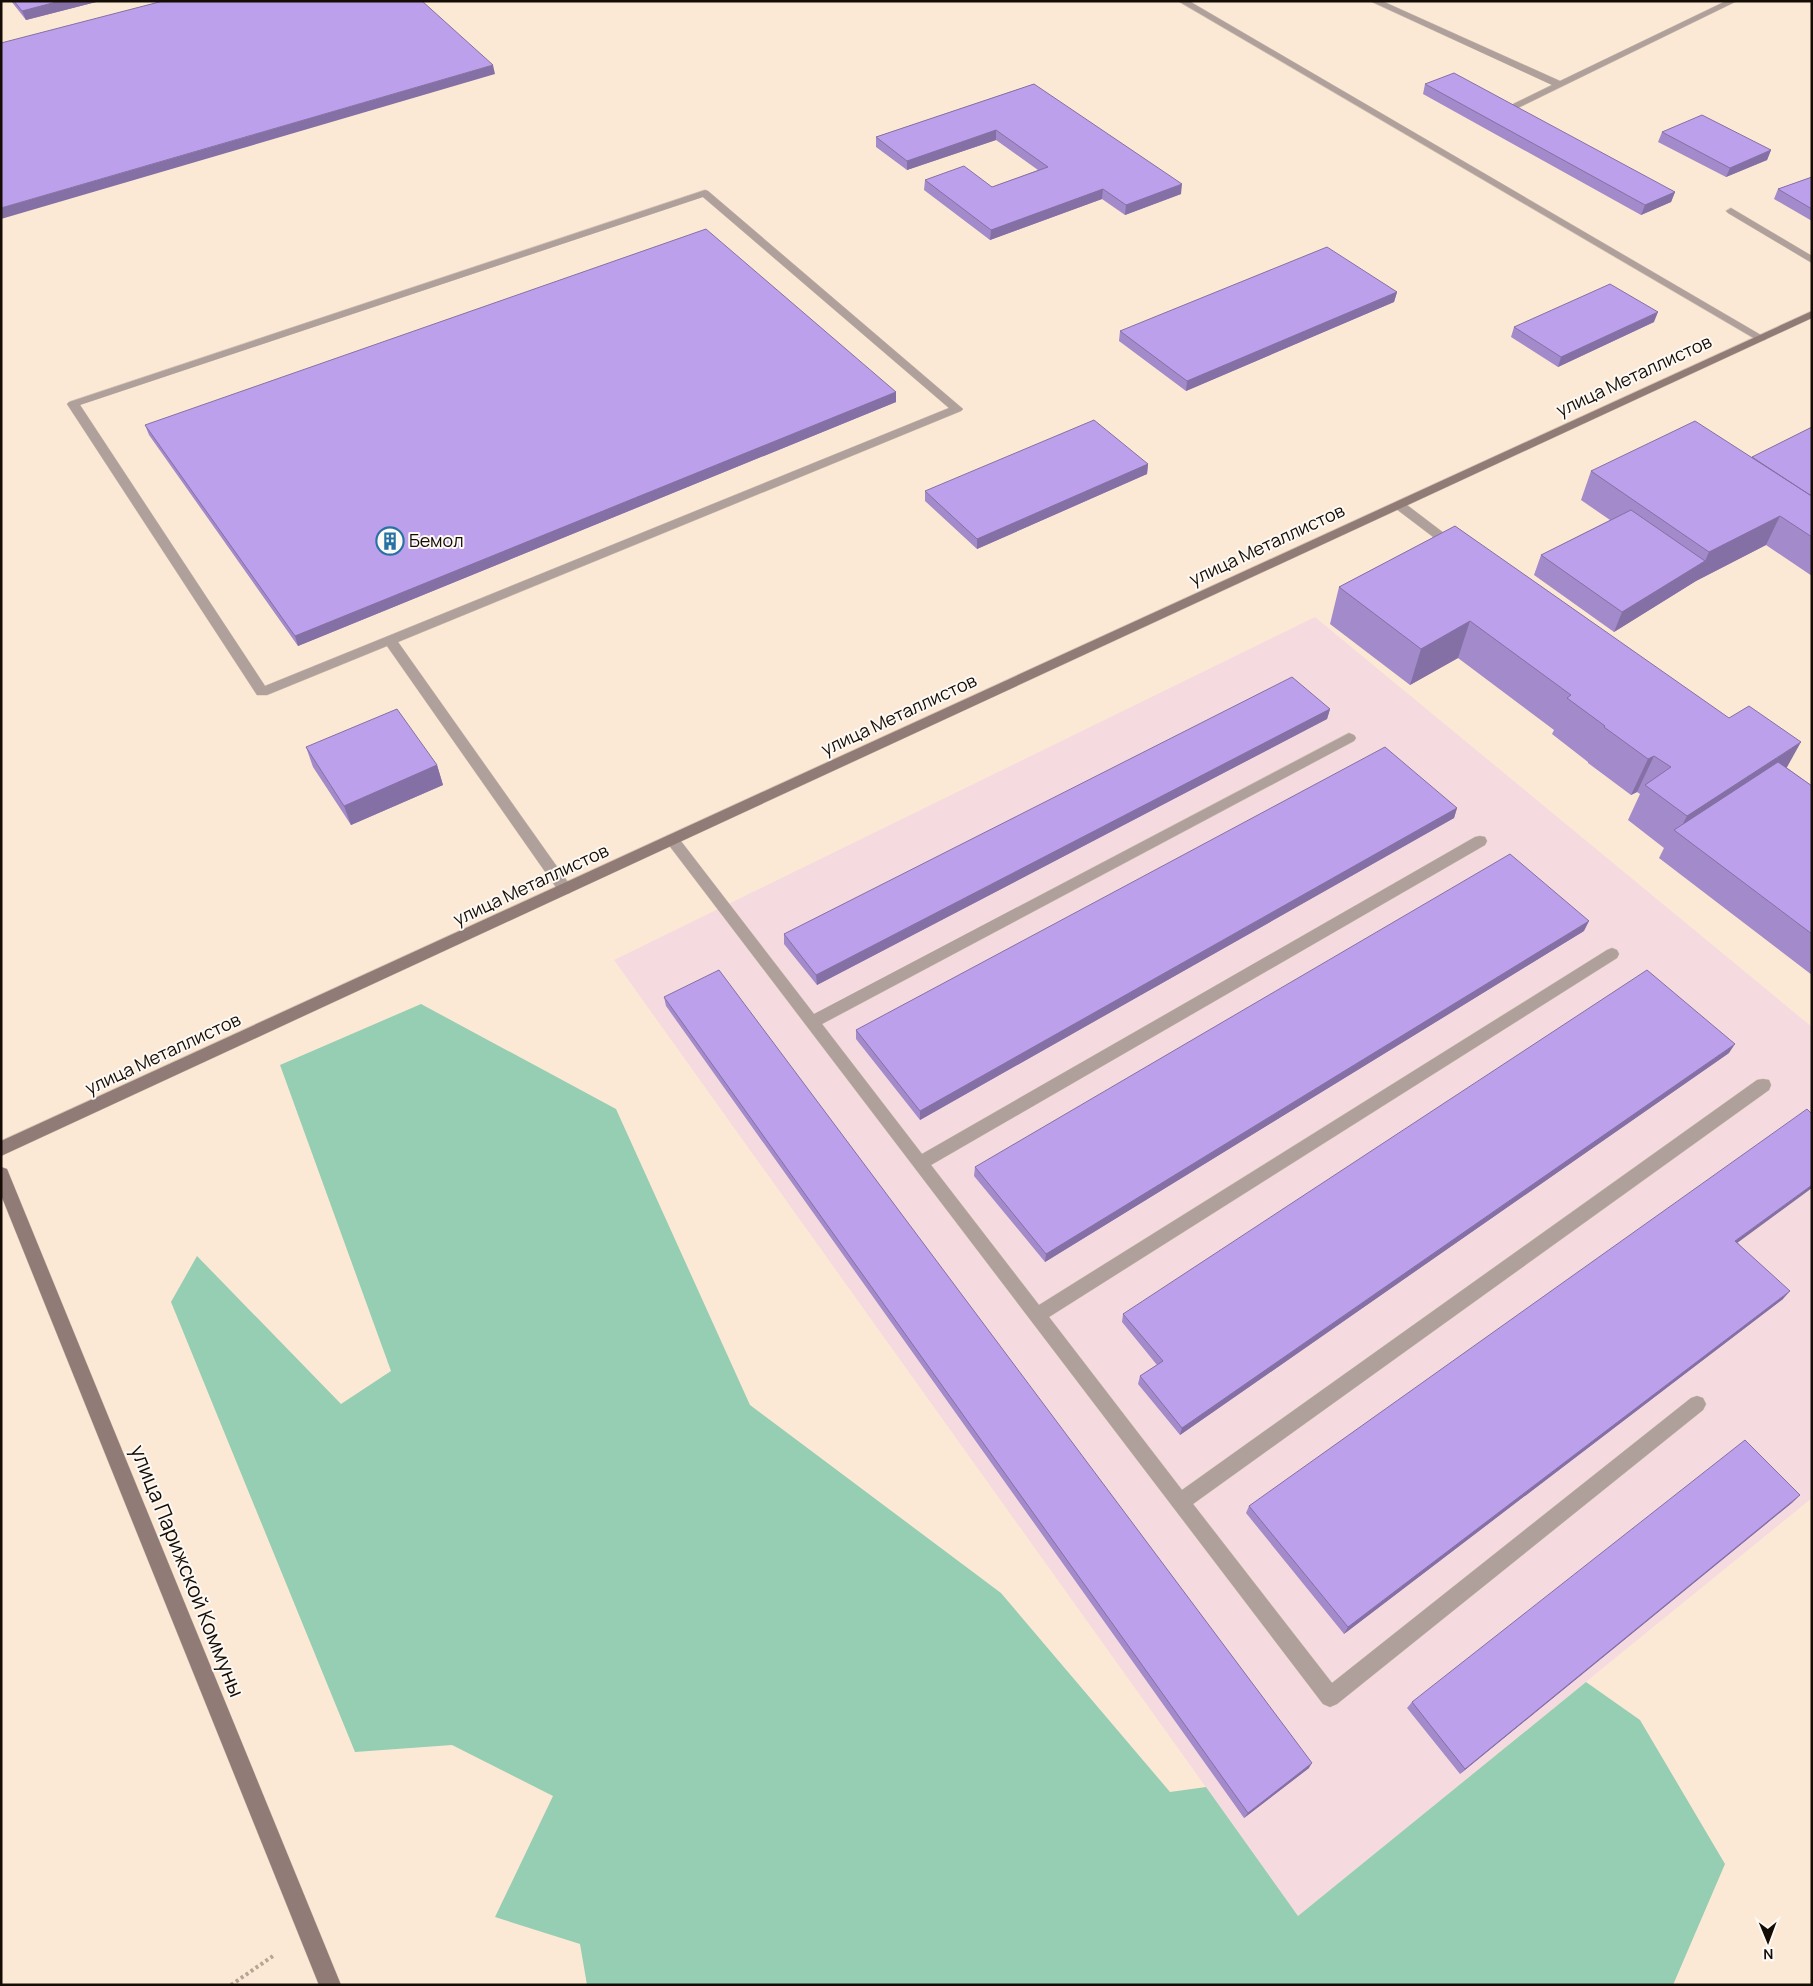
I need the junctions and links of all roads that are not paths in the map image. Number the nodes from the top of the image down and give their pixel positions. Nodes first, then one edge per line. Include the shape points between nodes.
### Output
1 (1182, 1) edge
2 (1374, 1) edge
3 (1733, 1) edge
4 (1560, 85) junction
5 (1516, 106) edge
6 (1732, 211) dead end
7 (1812, 260) edge
8 (1812, 314) edge
9 (1760, 338) junction
10 (1399, 505) junction
11 (1461, 552) edge
12 (390, 640) junction
13 (1349, 738) dead end
14 (672, 840) junction
15 (1480, 841) dead end
16 (565, 889) junction
17 (1612, 954) dead end
18 (812, 1022) junction
19 (1764, 1085) dead end
20 (1, 1149) edge
21 (920, 1163) junction
22 (1, 1174) edge
23 (1037, 1315) junction
24 (1696, 1404) dead end
25 (1180, 1502) junction
26 (330, 1985) edge

1 - 9 lane
2 - 4 lane
3 - 4 lane
4 - 5 lane
6 - 7 lane
8 - 9 street, улица Металлистов
9 - 10 street, улица Металлистов
10 - 11 lane
10 - 14 street, улица Металлистов
12 - 12 lane via 262,692 74,404 705,193 957,409
12 - 16 lane
13 - 18 lane
14 - 16 street, улица Металлистов
14 - 18 lane
15 - 21 lane
16 - 20 street, улица Металлистов
17 - 23 lane
18 - 21 lane
19 - 25 lane
21 - 23 lane
22 - 26 street, улица Парижской Коммуны
23 - 25 lane
24 - 25 lane via 1330,1697

